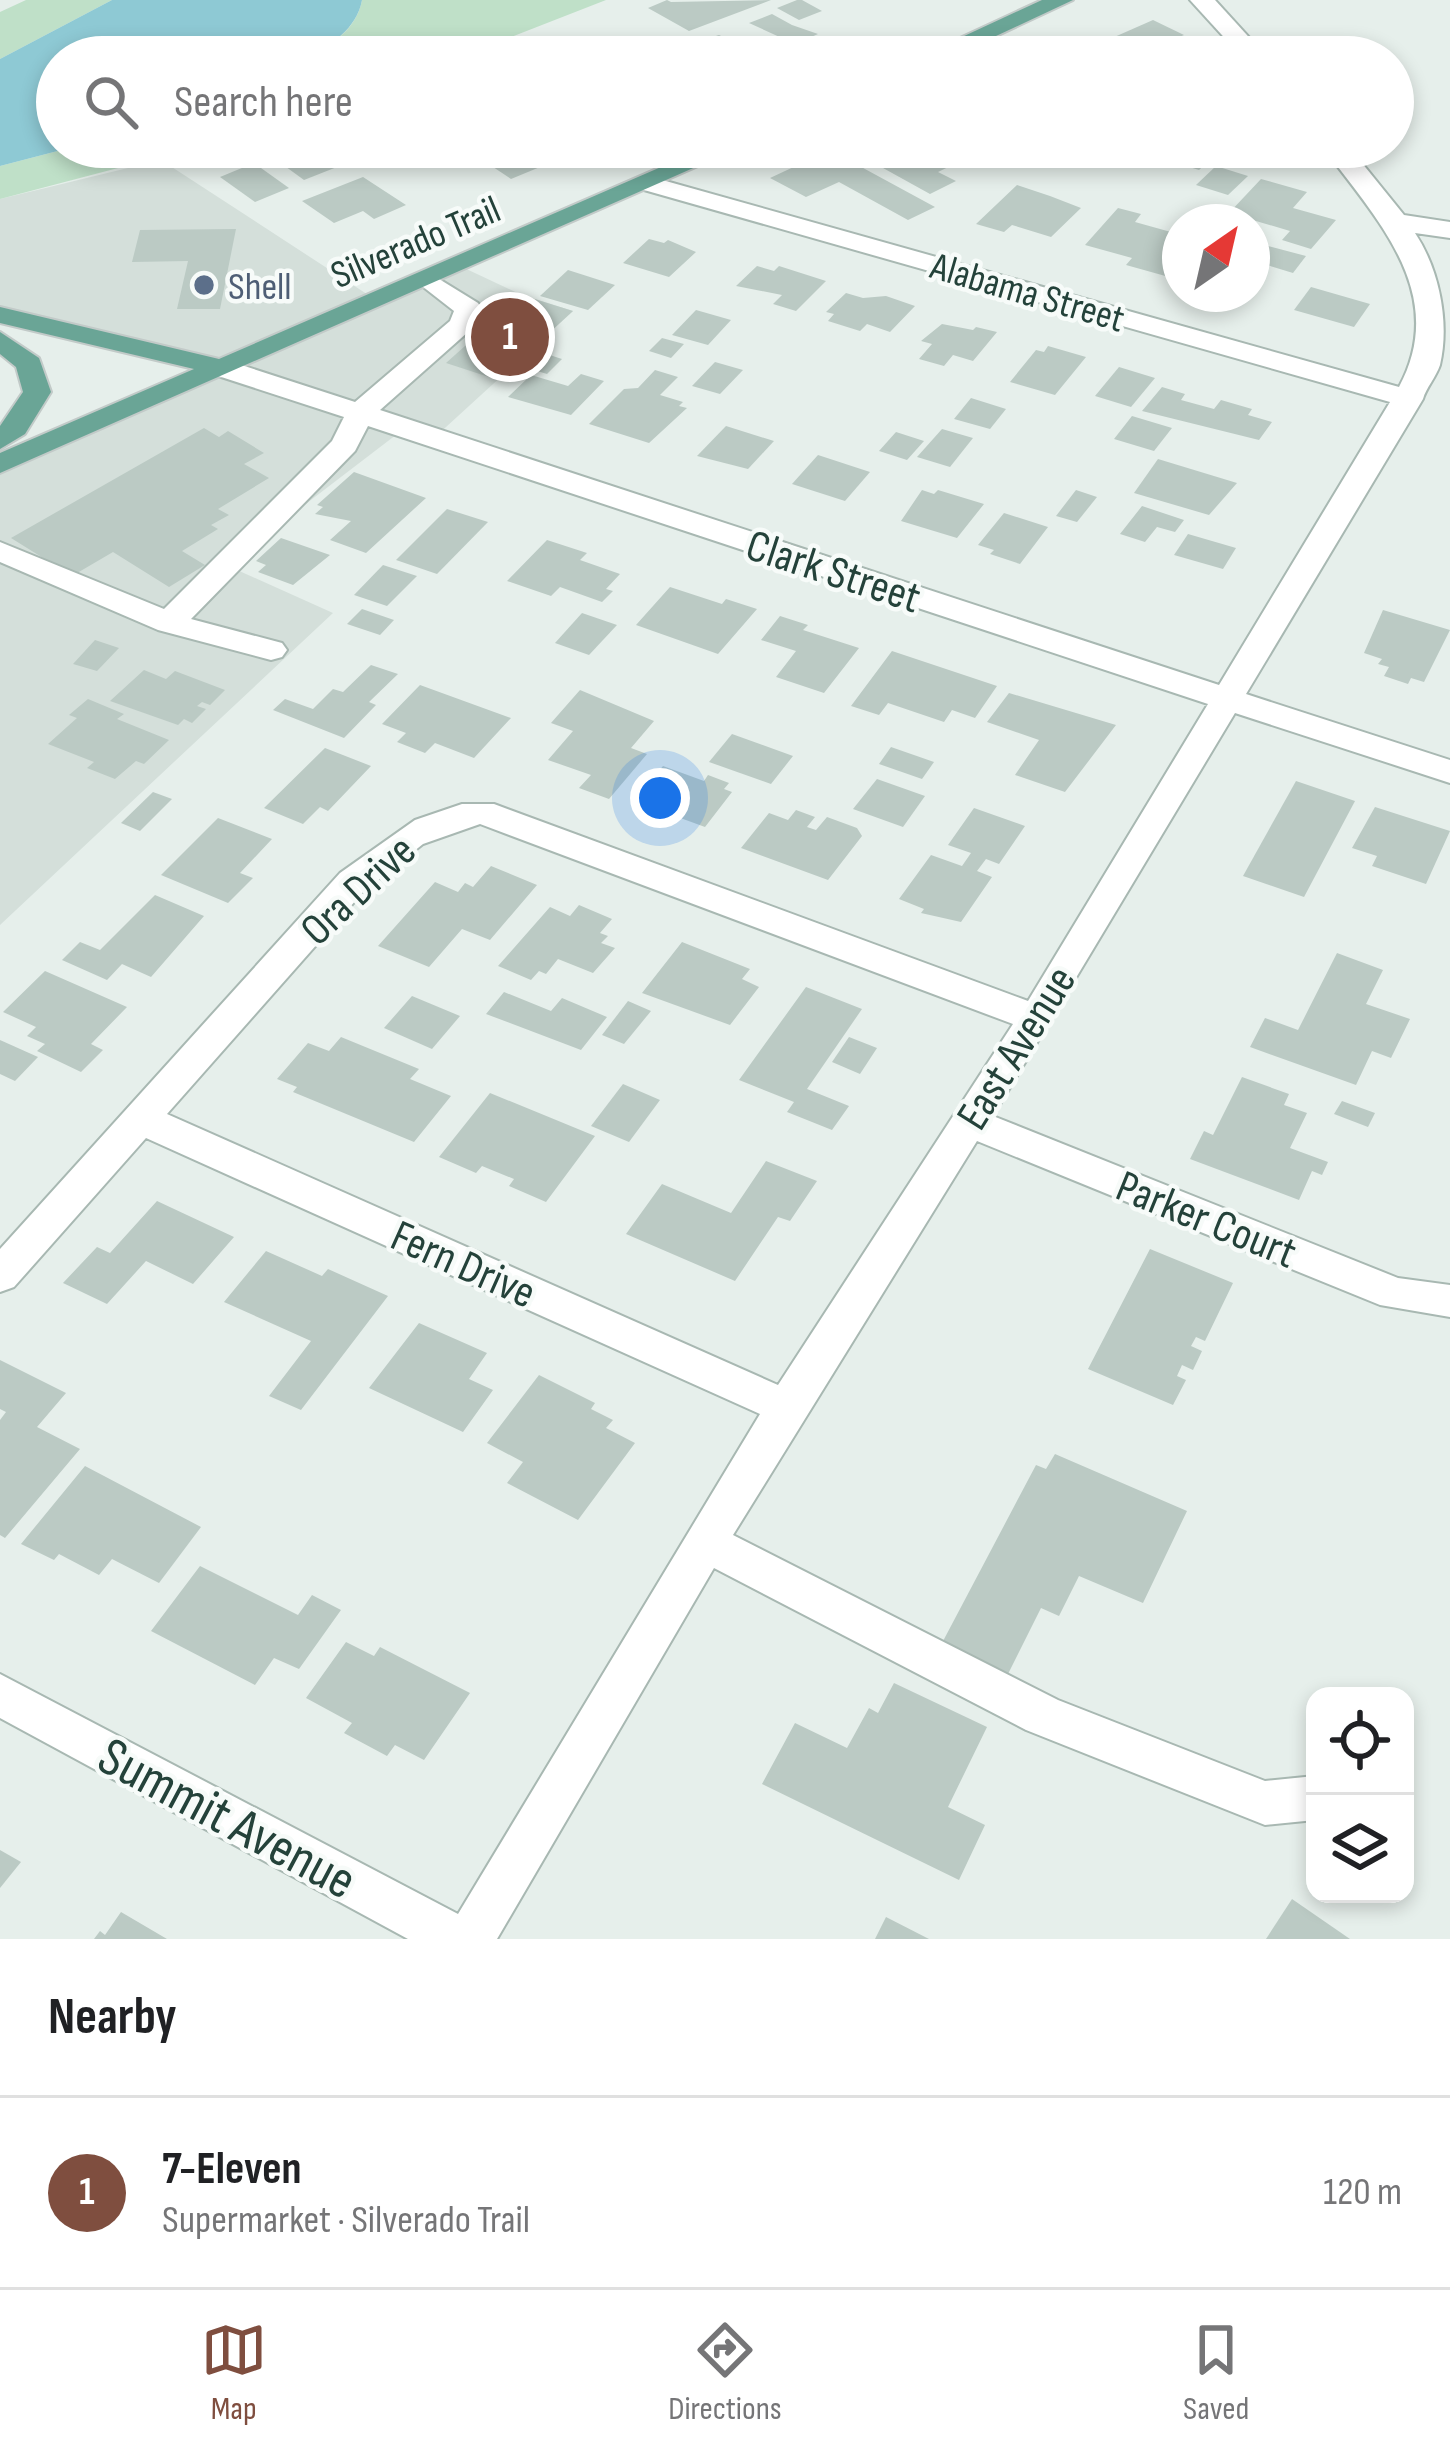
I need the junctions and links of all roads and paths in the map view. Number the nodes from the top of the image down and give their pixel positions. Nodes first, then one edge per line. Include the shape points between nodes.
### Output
1 (1060, 0) edge
2 (1202, 0) edge
3 (979, 36) edge
4 (1235, 36) edge
5 (680, 168) edge
6 (1353, 168) edge
7 (646, 183) junction
8 (1396, 222) junction
9 (1450, 230) edge
10 (426, 279) junction
11 (0, 315) edge
12 (0, 340) edge
13 (219, 367) junction
14 (1409, 399) junction
15 (360, 413) junction
16 (0, 440) edge
17 (0, 464) edge
18 (0, 550) edge
19 (169, 623) junction
20 (271, 650) dead end
21 (1230, 700) junction
22 (1450, 772) edge
23 (1036, 1018) junction
24 (142, 1119) junction
25 (968, 1121) junction
26 (0, 1276) edge
27 (1450, 1301) edge
28 (786, 1407) junction
29 (706, 1542) junction
30 (0, 1695) edge
31 (1306, 1799) edge
32 (456, 1939) edge
33 (470, 1939) edge

1 - 3 main road
2 - 4 street
5 - 7 main road, Silverado Trail
6 - 8 street, East Avenue
7 - 10 main road, Silverado Trail
7 - 14 street, Alabama Street
8 - 9 street
8 - 14 street, East Avenue via 1435,308 1427,364
10 - 13 main road, Silverado Trail
10 - 15 street via 468,309 463,324
11 - 13 main road
12 - 16 main road via 29,364 37,392
13 - 15 street, Clark Street
13 - 17 main road, Silverado Trail
14 - 21 street, East Avenue
15 - 19 street via 345,445
15 - 21 street, Clark Street
18 - 19 street
19 - 20 street
21 - 22 street, Clark Street
21 - 23 street, East Avenue
23 - 24 street, Ora Drive via 482,812 416,831 352,882
23 - 25 street, East Avenue
24 - 26 street, Ora Drive
24 - 28 street, Fern Drive
25 - 27 street, Parker Court via 1394,1294
25 - 28 street, East Avenue
28 - 29 street, East Avenue
29 - 31 street via 1042,1715 1265,1803
29 - 33 street, East Avenue
30 - 32 street, Summit Avenue

